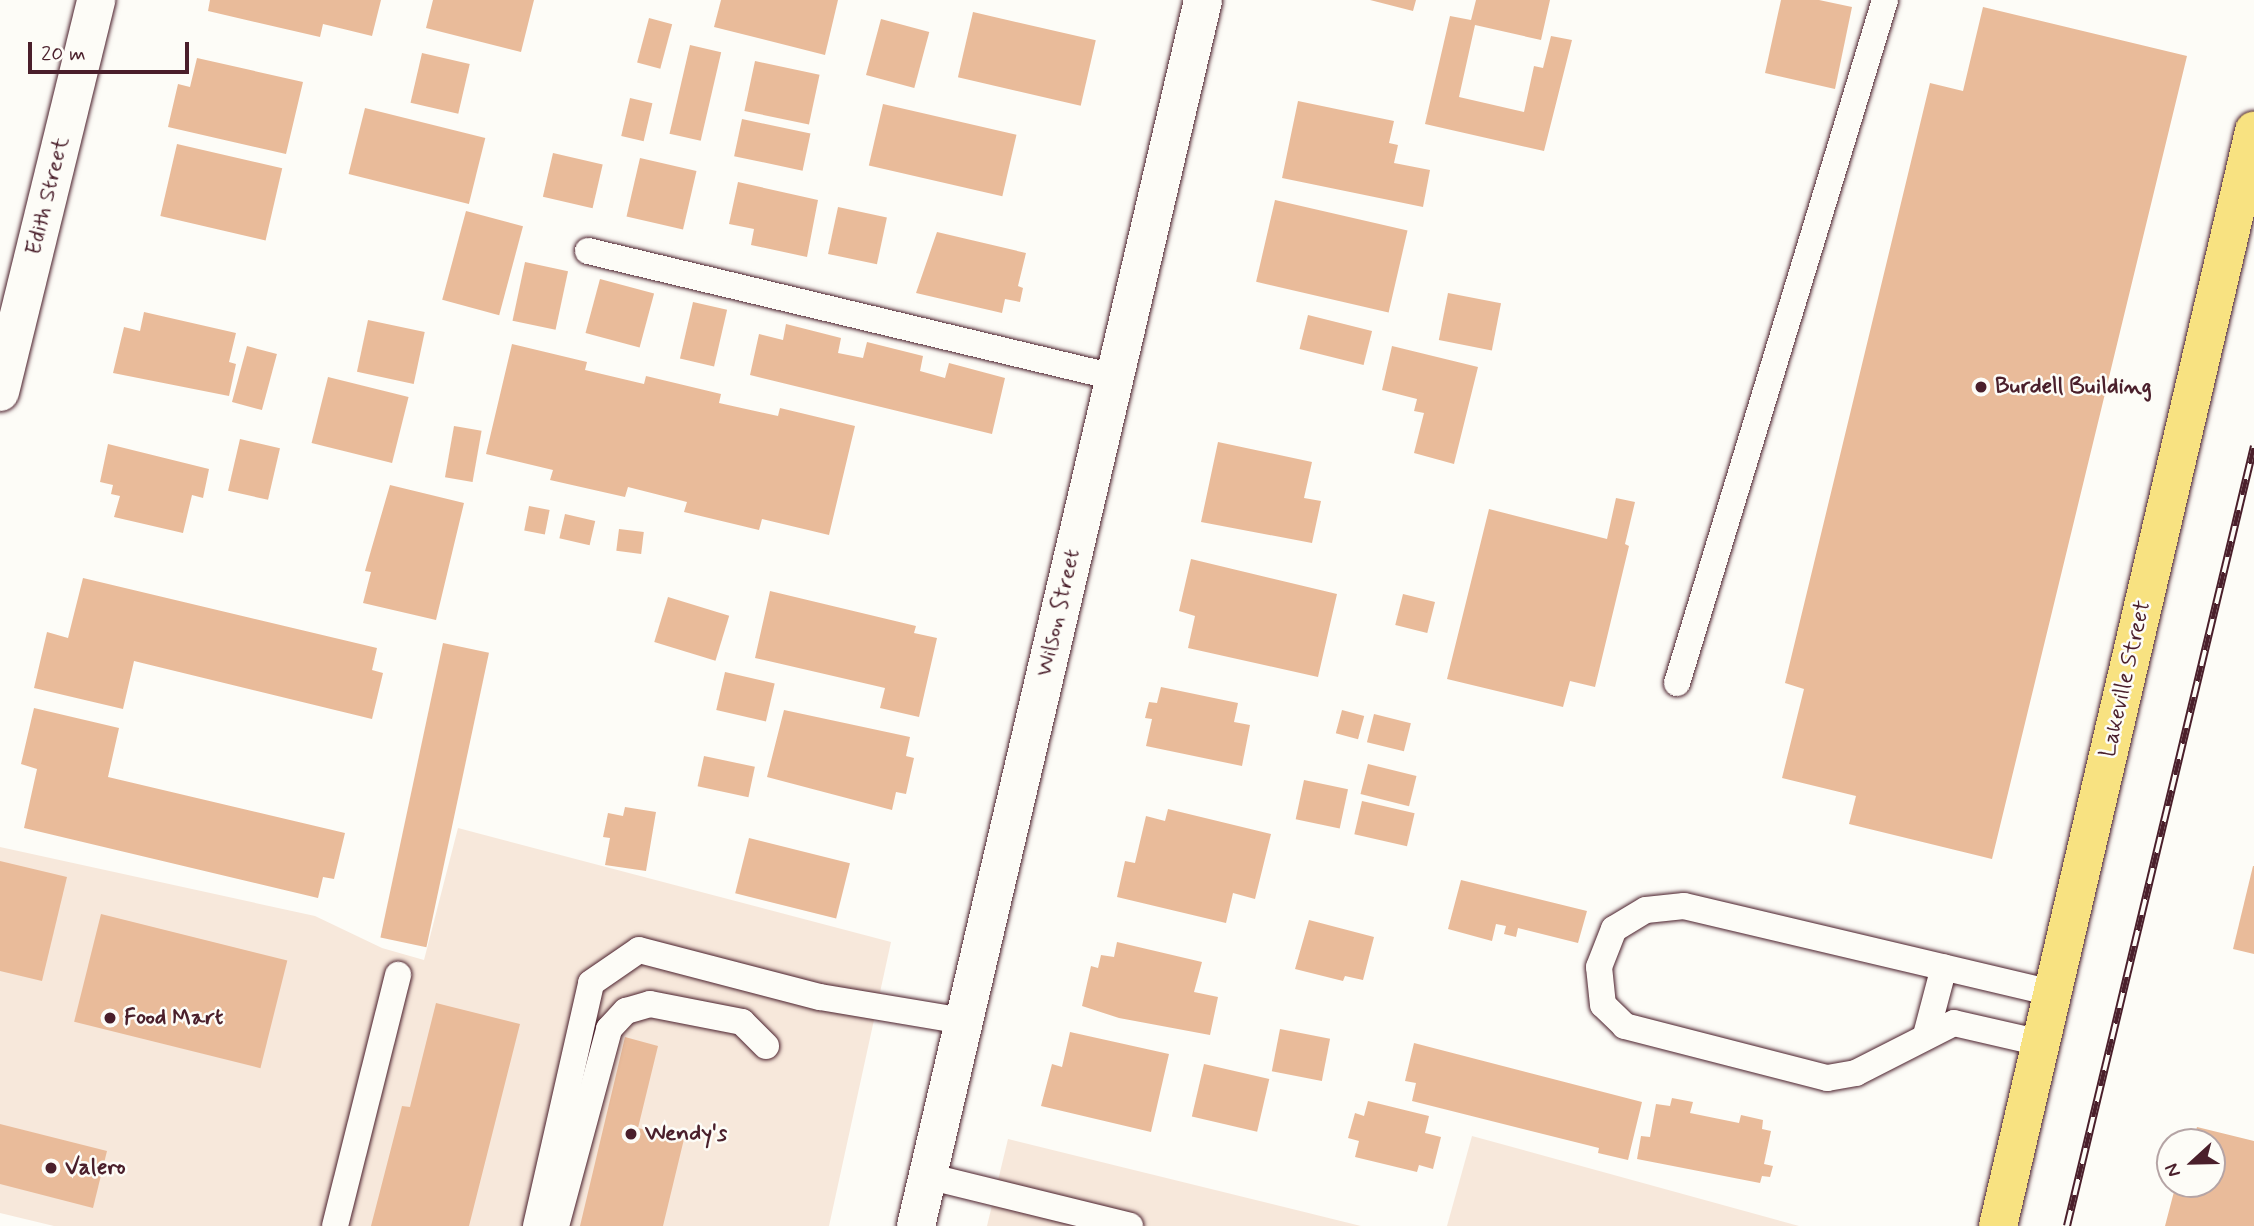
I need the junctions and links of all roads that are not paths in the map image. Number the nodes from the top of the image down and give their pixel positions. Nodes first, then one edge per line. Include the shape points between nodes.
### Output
1 (96, 0) edge
2 (1203, 0) edge
3 (1885, 0) edge
4 (2254, 131) edge
5 (588, 250) dead end
6 (1114, 377) junction
7 (0, 392) edge
8 (1677, 683) dead end
9 (1944, 967) junction
10 (398, 975) dead end
11 (2053, 993) junction
12 (964, 1021) junction
13 (1926, 1035) junction
14 (2041, 1043) junction
15 (766, 1046) dead end
16 (928, 1176) junction
17 (335, 1226) edge
18 (536, 1226) edge
19 (556, 1226) edge
20 (916, 1226) edge
21 (1130, 1226) edge
22 (1998, 1226) edge

1 - 7 street, Edith Street
2 - 6 street, Wilson Street
3 - 8 lane
4 - 11 main road, Lakeville Street
5 - 6 lane
6 - 12 street, Wilson Street
9 - 11 lane
9 - 13 lane
9 - 13 lane via 1684,906 1646,910 1614,929 1599,967 1603,1005 1625,1026 1827,1078 1856,1073
10 - 17 lane
11 - 14 main road, Lakeville Street
12 - 16 street, Wilson Street
12 - 18 lane via 820,998 639,950 591,983
13 - 14 lane via 1954,1023
14 - 22 main road, Lakeville Street
15 - 19 lane via 742,1022 650,1004 626,1011 609,1029
16 - 20 street, Wilson Street
16 - 21 lane

